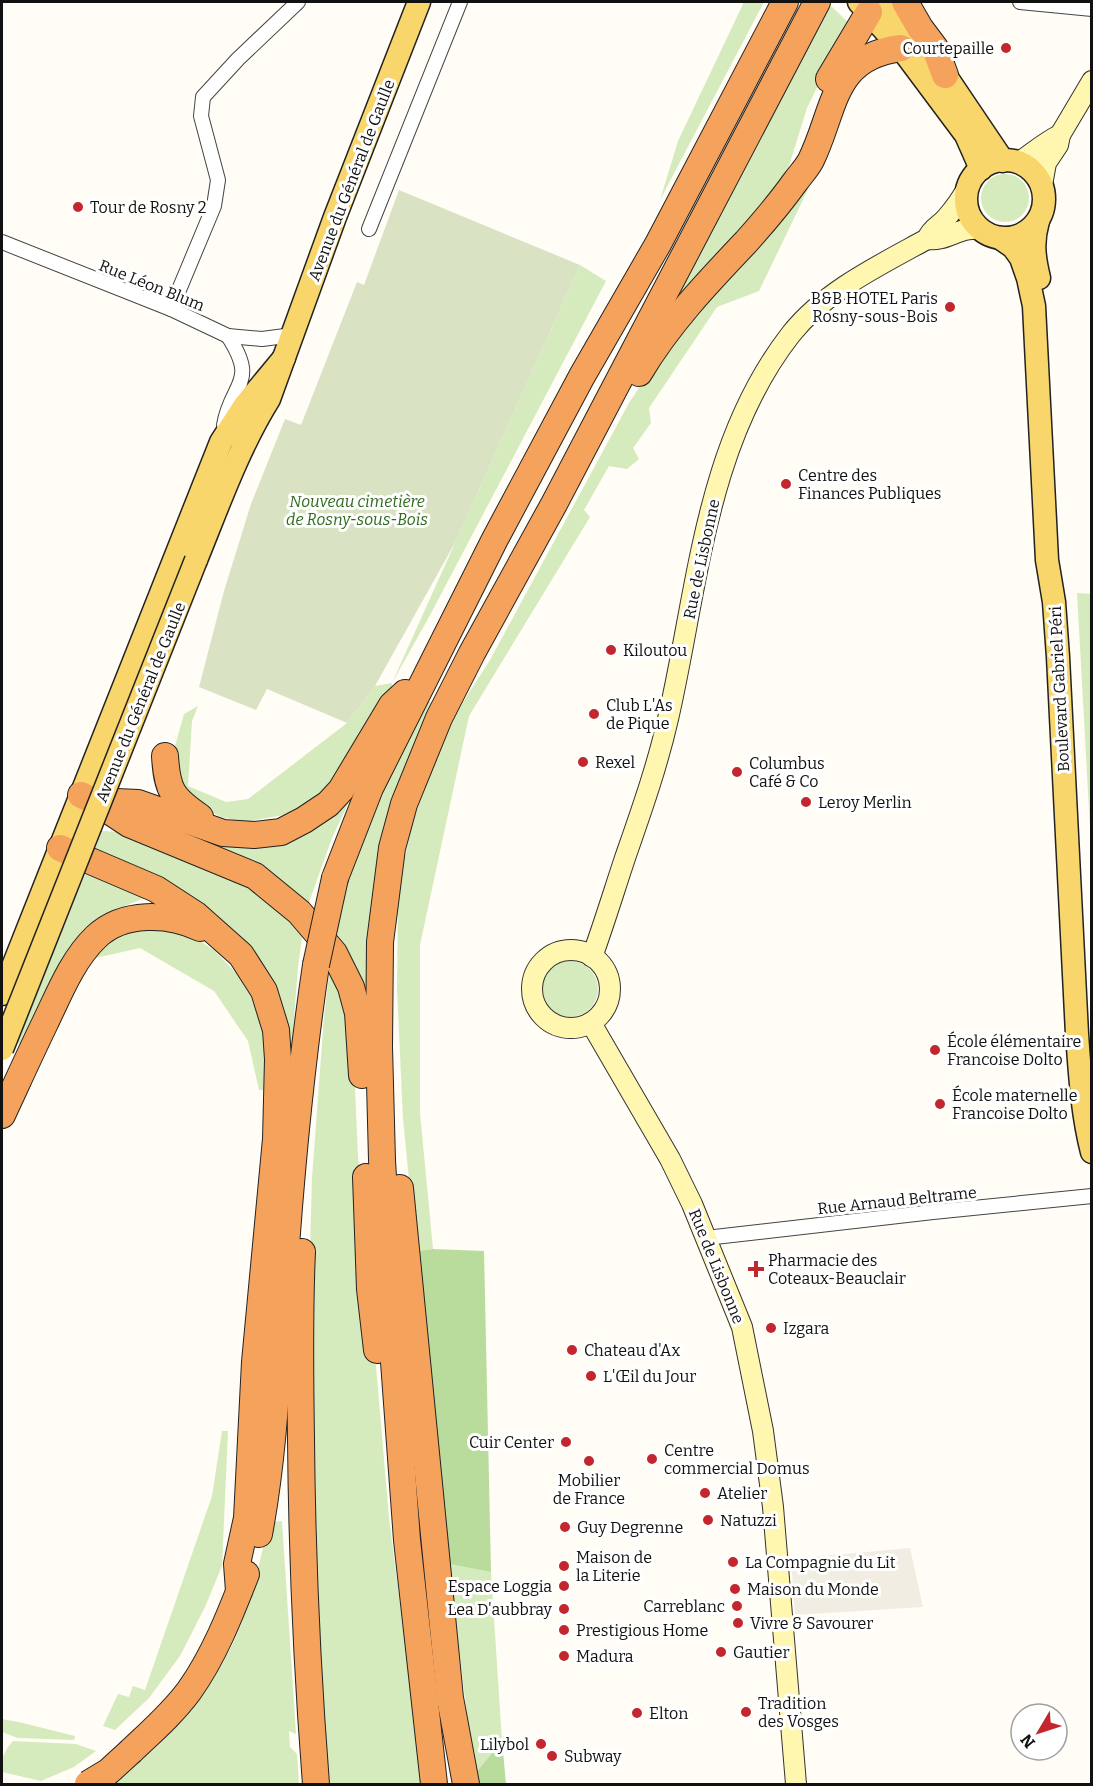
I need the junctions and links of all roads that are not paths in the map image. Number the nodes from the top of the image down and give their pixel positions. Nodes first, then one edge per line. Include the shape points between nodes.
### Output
1 (298, 2) edge
2 (419, 2) edge
3 (460, 2) edge
4 (785, 2) edge
5 (905, 2) edge
6 (1020, 2) edge
7 (871, 4) edge
8 (813, 8) edge
9 (1092, 9) edge
10 (900, 48) junction
11 (945, 75) junction
12 (1092, 81) edge
13 (1060, 135) junction
14 (1010, 162) junction
15 (976, 177) junction
16 (797, 179) junction
17 (1042, 185) junction
18 (1038, 221) junction
19 (369, 229) dead end
20 (991, 234) junction
21 (927, 238) junction
22 (2, 242) edge
23 (171, 309) junction
24 (293, 335) junction
25 (228, 336) junction
26 (284, 358) junction
27 (221, 442) junction
28 (554, 504) junction
29 (429, 670) junction
30 (165, 756) dead end
31 (88, 798) junction
32 (223, 833) junction
33 (60, 848) junction
34 (225, 939) junction
35 (592, 957) junction
36 (2, 994) edge
37 (591, 1023) junction
38 (379, 1046) junction
39 (2, 1049) edge
40 (303, 1066) junction
41 (1092, 1094) edge
42 (2, 1115) edge
43 (1092, 1152) edge
44 (1092, 1196) edge
45 (706, 1238) junction
46 (407, 1540) junction
47 (239, 1591) junction
48 (88, 1785) edge
49 (316, 1785) edge
50 (434, 1785) edge
51 (466, 1785) edge
52 (796, 1785) edge

1 - 23 street via 203,97 201,116 218,180 214,206
2 - 24 main road, Avenue du Général de Gaulle
3 - 19 street
4 - 29 highway via 663,234 500,529
5 - 11 highway via 935,48
6 - 9 street
7 - 10 main road
7 - 11 main road
7 - 16 highway via 821,96
8 - 28 highway
10 - 15 main road via 966,135
10 - 16 highway via 866,57 843,79 810,162
11 - 14 main road
12 - 13 street
13 - 14 street via 1036,152
13 - 17 street via 1046,163
14 - 15 main road via 992,163
14 - 17 main road via 1032,171
15 - 20 main road via 967,204 969,213
15 - 21 street, Rue de Lisbonne via 958,205
16 - 28 highway via 765,221 676,319
17 - 18 main road via 1044,204
18 - 20 main road via 1022,235 1011,238
18 - 41 main road, Boulevard Gabriel Péri via 1033,252 1048,337
20 - 21 street, Rue de Lisbonne via 965,229 937,240
20 - 43 main road, Boulevard Gabriel Péri via 1013,247 1021,258 1036,322 1040,444 1057,646 1080,1086
21 - 35 street, Rue de Lisbonne via 851,283 804,319 765,372 741,417 713,499 654,773
22 - 23 street, Rue Léon Blum
23 - 25 street, Rue Léon Blum
24 - 25 street, Rue Léon Blum via 262,339
24 - 26 main road, Avenue du Général de Gaulle
25 - 27 street via 242,364 242,381 225,417
26 - 27 main road, Avenue du Général de Gaulle
26 - 39 main road, Avenue du Général de Gaulle, bridge via 269,399 222,495
27 - 31 main road, Avenue du Général de Gaulle via 172,562
28 - 38 highway via 444,709 404,804 392,848 380,942
29 - 32 highway via 392,705 341,790 328,804 281,832
29 - 40 highway, bridge via 370,788 335,878 316,965
30 - 32 highway via 166,777 173,796
31 - 32 highway via 138,803
31 - 33 main road, Avenue du Général de Gaulle
31 - 46 highway via 129,824 255,876 299,912 334,953 351,987 361,1041 370,1289 388,1442
33 - 34 highway via 156,889
33 - 36 main road, Avenue du Général de Gaulle
34 - 42 highway via 164,917 117,923 97,936 60,990
34 - 47 highway via 241,955 264,991 276,1030 278,1059 276,1138 255,1362 247,1518 237,1564
35 - 37 street via 606,974 609,996 606,1006
35 - 37 street via 570,950 559,952 541,964 532,985 536,1007 553,1024 572,1028
37 - 45 street, Rue de Lisbonne via 670,1159
38 - 46 highway via 382,1160
38 - 51 highway via 390,1090 450,1698
40 - 47 highway via 268,1484 257,1544
40 - 49 highway via 302,1531
44 - 45 street, Rue Arnaud Beltrame
45 - 52 street, Rue de Lisbonne via 742,1327 763,1431
46 - 50 highway
47 - 48 highway, bridge via 207,1663 188,1692 131,1751

